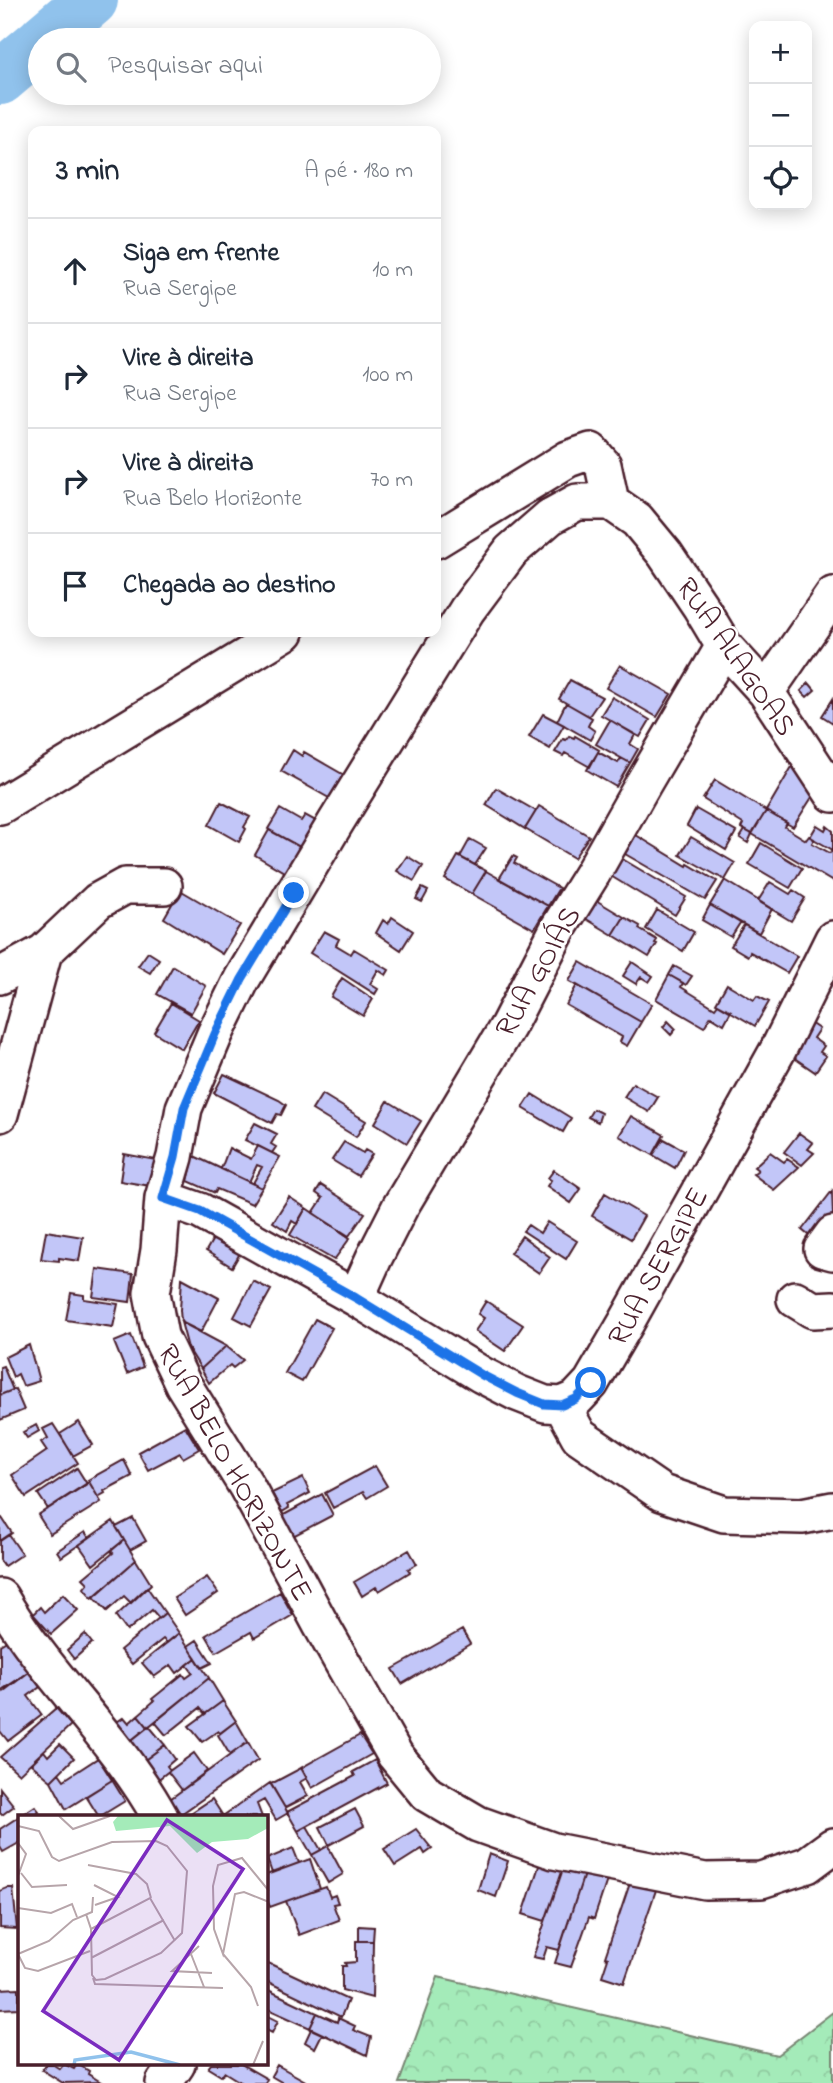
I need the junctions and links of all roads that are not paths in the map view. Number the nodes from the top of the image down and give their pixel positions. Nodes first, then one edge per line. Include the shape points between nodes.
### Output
1 (624, 511) junction
2 (441, 537) edge
3 (833, 595) edge
4 (278, 637) edge
5 (724, 646) junction
6 (766, 692) junction
7 (833, 794) edge
8 (0, 806) edge
9 (163, 886) dead end
10 (833, 939) edge
11 (44, 952) junction
12 (0, 976) edge
13 (0, 1114) edge
14 (163, 1198) junction
15 (833, 1234) edge
16 (833, 1252) edge
17 (356, 1298) junction
18 (795, 1300) dead end
19 (833, 1309) edge
20 (562, 1405) junction
21 (833, 1510) edge
22 (0, 1597) edge
23 (159, 1815) edge
24 (833, 1846) edge
25 (176, 2066) edge
26 (164, 2083) edge

1 - 2 street via 603,465 591,451 568,459
1 - 5 street, RUA ALAGOAS via 672,564
1 - 14 street, RUA BELO HORIZONTE via 577,502 550,517 511,551 467,610 242,979 184,1108
3 - 6 street
4 - 8 street
5 - 6 street, RUA ALAGOAS
5 - 17 street, RUA GOIÁS via 400,1207
6 - 7 street, RUA ALAGOAS
9 - 11 street via 125,886 98,901
10 - 20 street, RUA SERGIPE via 778,1050 626,1323 591,1383 576,1399
11 - 12 street
11 - 13 street
14 - 17 street via 200,1211
14 - 24 street, RUA BELO HORIZONTE via 152,1293 160,1336 395,1755 427,1794 478,1824 554,1851 705,1881 761,1881 807,1864
15 - 16 street via 822,1249
17 - 20 street via 517,1393 544,1404
18 - 19 street via 813,1310
20 - 21 street via 579,1436 662,1493 724,1514 802,1516
22 - 23 street
25 - 26 street

